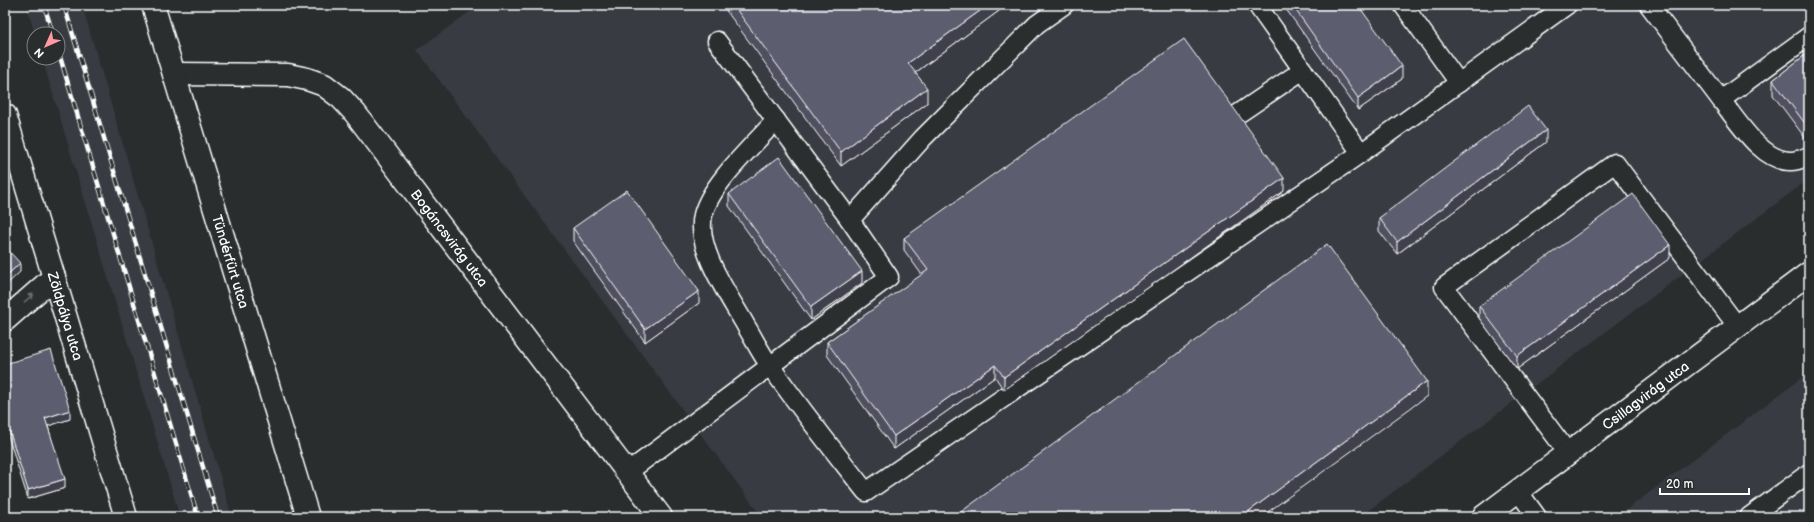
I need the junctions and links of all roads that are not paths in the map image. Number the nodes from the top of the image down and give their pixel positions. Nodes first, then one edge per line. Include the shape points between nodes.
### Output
1 (153, 5) edge
2 (1064, 5) edge
3 (1257, 5) edge
4 (1403, 5) edge
5 (1567, 5) edge
6 (1648, 5) edge
7 (1809, 36) edge
8 (717, 41) dead end
9 (1303, 70) junction
10 (174, 74) junction
11 (1459, 83) junction
12 (1721, 100) junction
13 (5, 115) edge
14 (1235, 116) edge
15 (776, 120) junction
16 (1361, 153) junction
17 (1809, 156) edge
18 (850, 220) junction
19 (1809, 273) edge
20 (54, 277) junction
21 (5, 320) edge
22 (1738, 326) junction
23 (770, 366) junction
24 (1568, 453) junction
25 (628, 472) junction
26 (1809, 473) edge
27 (1518, 491) junction
28 (126, 517) edge
29 (308, 517) edge
30 (661, 517) edge
31 (1482, 517) edge
32 (1537, 517) edge
33 (1748, 517) edge

1 - 10 street, Tündérfürt utca
2 - 18 lane via 1037,24 923,138
3 - 9 lane
4 - 11 lane
5 - 11 lane
6 - 12 lane
7 - 12 lane
8 - 15 lane
9 - 14 lane
9 - 16 lane
10 - 25 street, Bogáncsvirág utca via 288,75 324,86 341,98 356,113
10 - 29 street, Tündérfürt utca
11 - 16 lane
12 - 17 lane via 1754,142 1766,152 1791,161
13 - 20 street, Zöldpálya utca
15 - 18 lane
15 - 23 lane via 727,174 706,205 702,217 702,232 707,252 720,280
16 - 23 lane via 866,492
18 - 23 lane via 890,277
19 - 22 street, Csillagvirág utca
21 -> 20 street
20 - 28 street, Zöldpálya utca
22 - 24 street, Csillagvirág utca
22 - 24 lane via 1615,163 1444,287
23 - 25 lane
24 - 27 street, Csillagvirág utca
25 - 30 street, Bogáncsvirág utca
26 - 33 lane
27 - 31 street, Csillagvirág utca
27 - 32 lane

